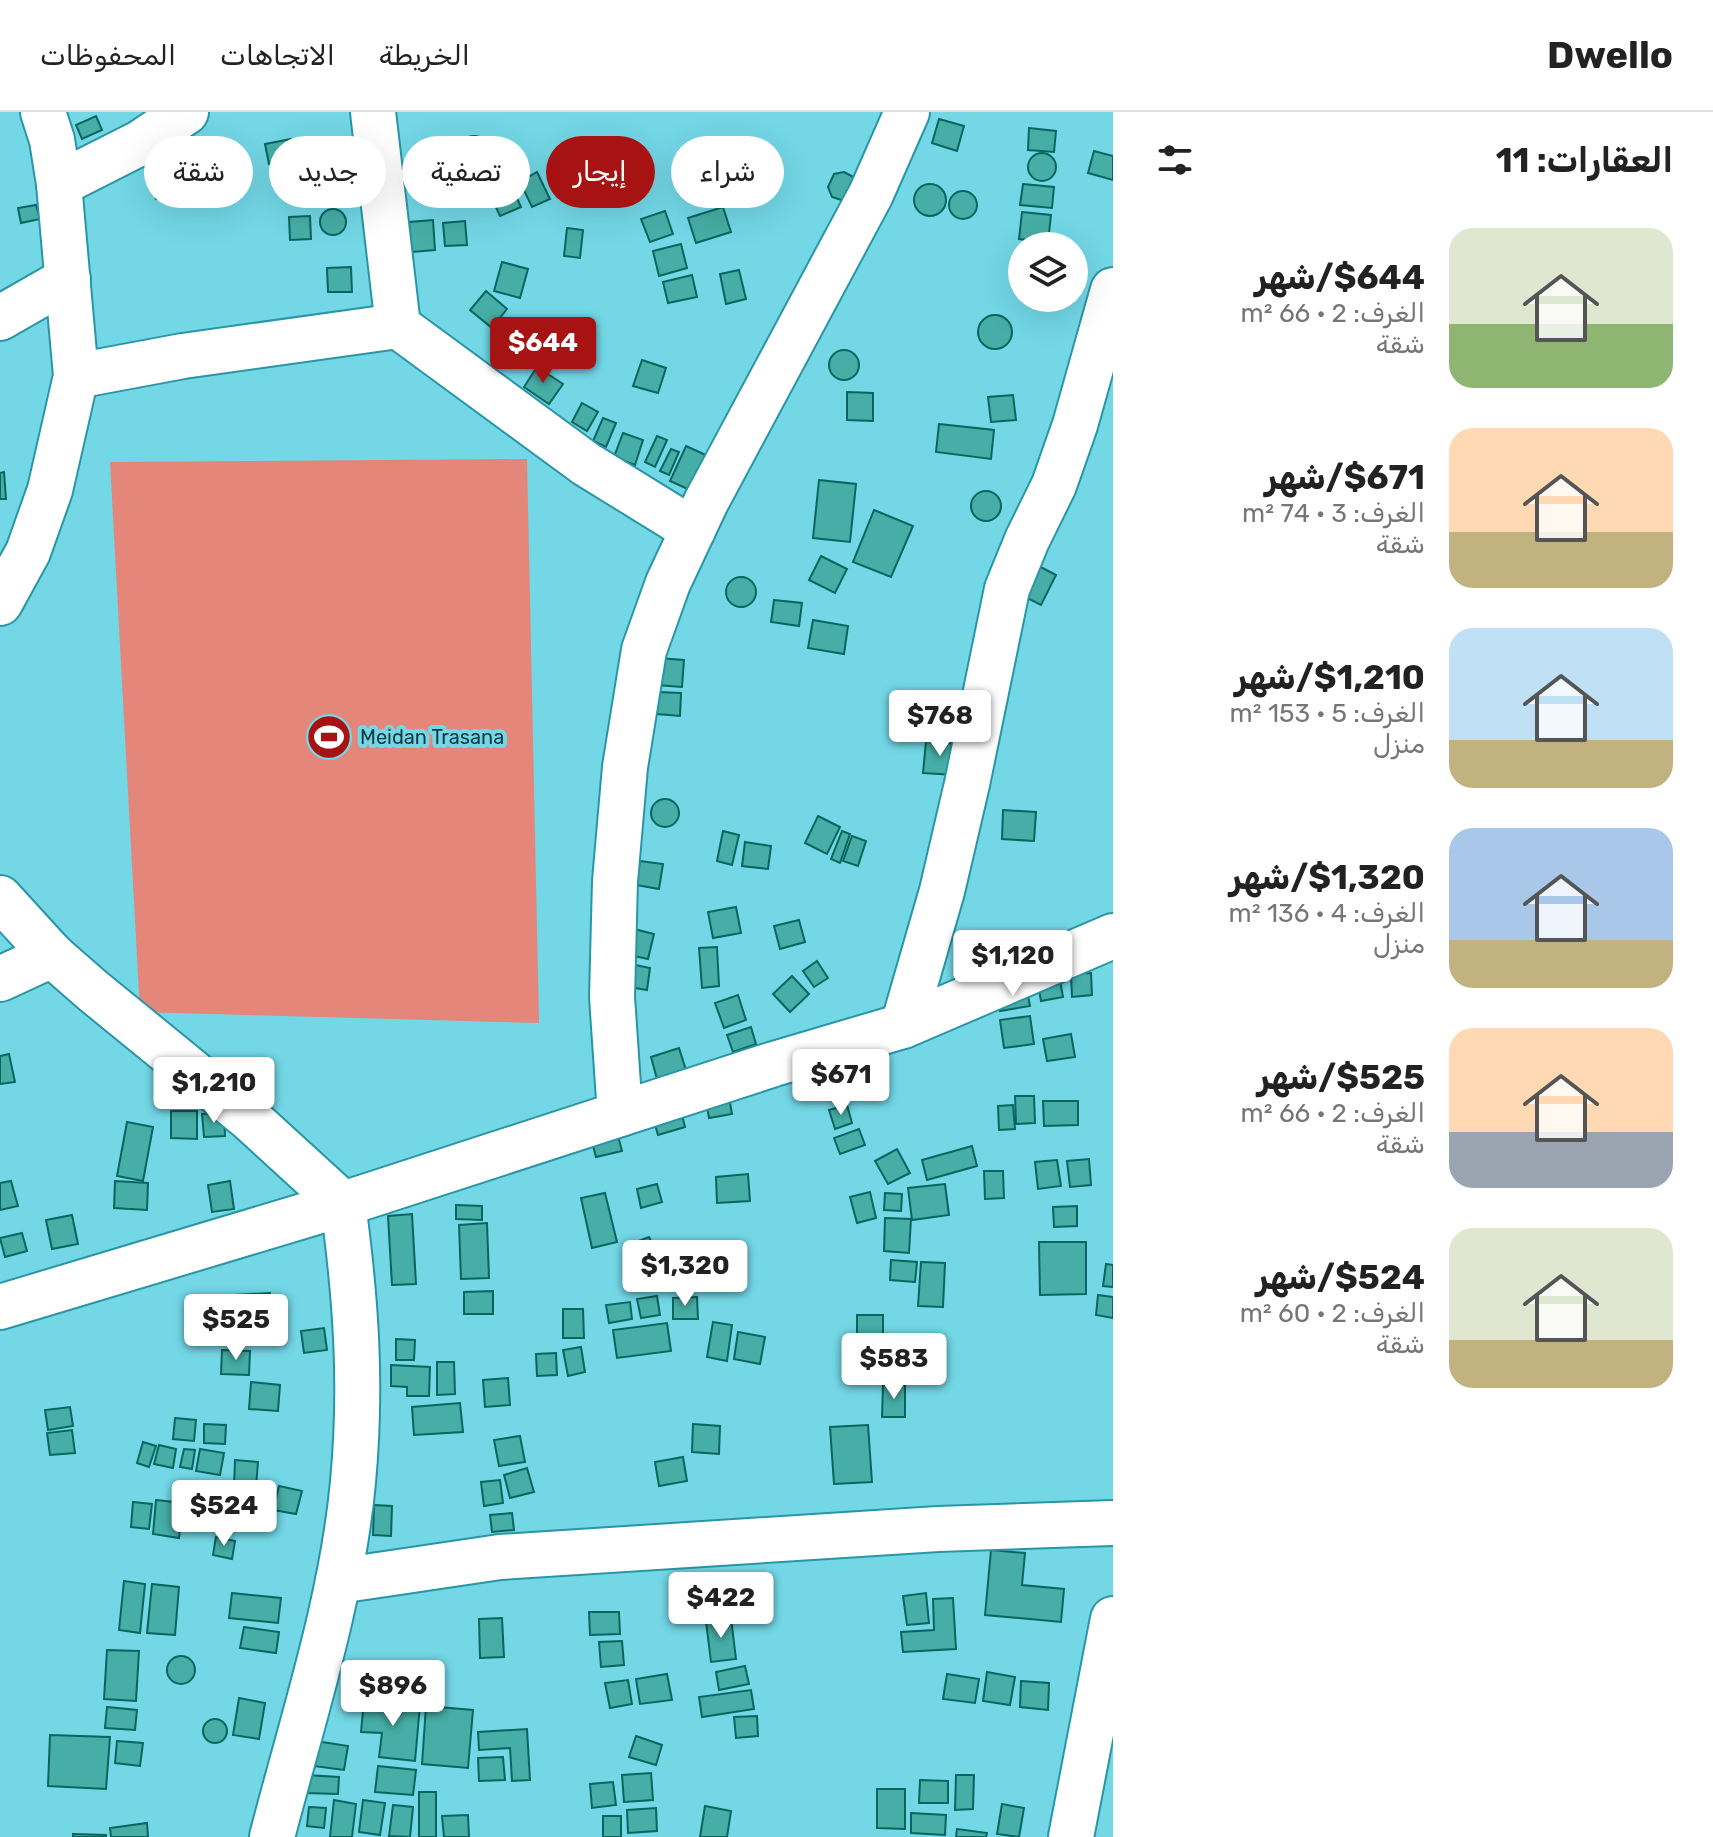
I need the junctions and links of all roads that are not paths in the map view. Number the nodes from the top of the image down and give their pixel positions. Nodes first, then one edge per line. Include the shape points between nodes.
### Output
1 (43, 112) edge
2 (186, 112) edge
3 (373, 112) edge
4 (907, 112) edge
5 (59, 184) junction
6 (68, 279) junction
7 (1113, 290) edge
8 (0, 318) edge
9 (398, 326) junction
10 (76, 376) junction
11 (693, 530) junction
12 (0, 603) edge
13 (0, 898) edge
14 (1113, 936) edge
15 (52, 955) junction
16 (0, 979) edge
17 (903, 1026) junction
18 (620, 1114) junction
19 (343, 1204) junction
20 (0, 1307) edge
21 (1113, 1523) edge
22 (338, 1581) junction
23 (1113, 1619) edge
24 (272, 1837) edge
25 (1071, 1837) edge

1 - 5 street
2 - 5 street via 140,143
3 - 9 street
4 - 11 street via 871,194
5 - 6 street
6 - 8 street
6 - 10 street
7 - 17 street via 1054,485 1007,589 964,799
9 - 10 street
9 - 11 street via 586,464
10 - 12 street via 50,490 28,552
11 - 18 street via 644,650 625,767 612,997
13 - 15 street
14 - 17 street
15 - 16 street
15 - 19 street via 250,1119
17 - 18 street
18 - 19 street
19 - 20 street
19 - 22 street via 359,1384 353,1483
21 - 22 street via 500,1557
22 - 24 street
23 - 25 street

